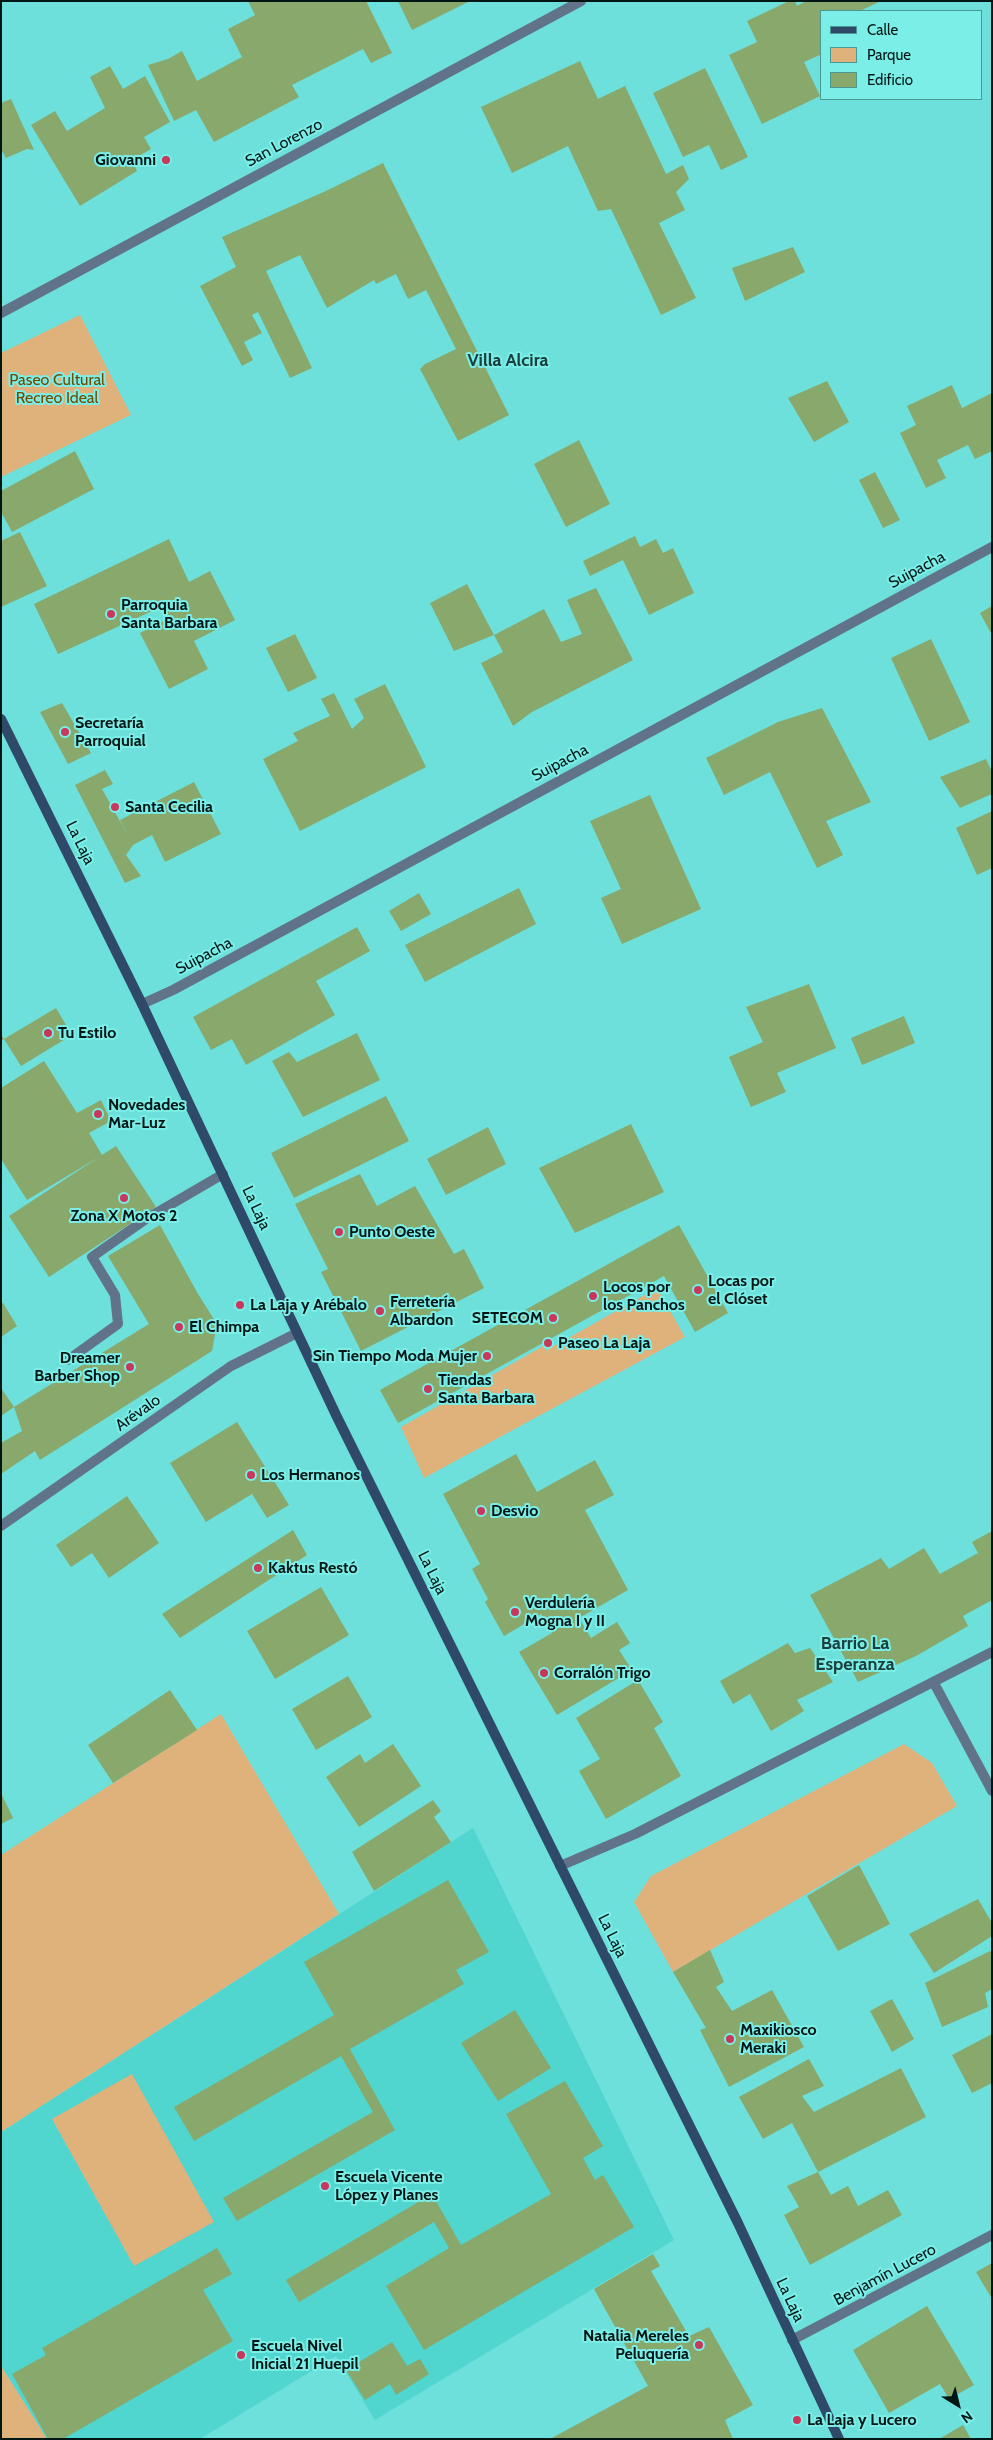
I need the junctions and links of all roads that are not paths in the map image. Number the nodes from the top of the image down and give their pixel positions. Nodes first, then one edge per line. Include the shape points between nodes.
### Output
1 (581, 1) edge
2 (1, 313) edge
3 (992, 547) edge
4 (1, 719) edge
5 (142, 1004) junction
6 (223, 1174) junction
7 (297, 1333) junction
8 (68, 1360) dead end
9 (1, 1526) edge
10 (992, 1652) edge
11 (934, 1683) junction
12 (992, 1791) edge
13 (560, 1866) junction
14 (992, 2235) edge
15 (792, 2340) junction
16 (838, 2439) edge

1 - 2 street, San Lorenzo
3 - 5 street, Suipacha
4 - 5 main road, La Laja
5 - 6 main road, La Laja
6 - 7 main road, La Laja
6 - 8 street via 92,1257 115,1295 118,1324
7 - 9 street, Arévalo via 231,1366
7 - 13 main road, La Laja
10 - 11 street
11 - 12 street
11 - 13 street via 635,1834
13 - 15 main road, La Laja via 738,2223
14 - 15 street, Benjamín Lucero
15 - 16 main road, La Laja

